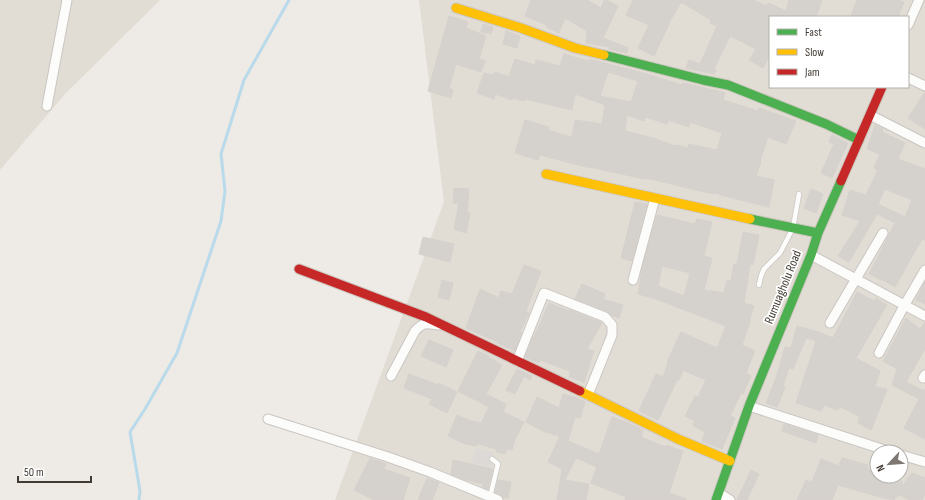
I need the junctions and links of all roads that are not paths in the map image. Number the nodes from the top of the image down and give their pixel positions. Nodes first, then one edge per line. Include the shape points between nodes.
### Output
1 (67, 0) edge
2 (919, 0) edge
3 (456, 8) dead end
4 (909, 23) edge
5 (909, 78) edge
6 (925, 86) edge
7 (882, 88) edge
8 (47, 106) dead end
9 (870, 115) junction
10 (859, 140) junction
11 (925, 143) edge
12 (546, 174) dead end
13 (799, 194) dead end
14 (655, 198) junction
15 (793, 228) junction
16 (818, 233) junction
17 (883, 233) dead end
18 (811, 255) junction
19 (299, 269) dead end
20 (925, 270) edge
21 (856, 279) junction
22 (633, 280) dead end
23 (759, 285) dead end
24 (904, 306) junction
25 (925, 316) edge
26 (830, 323) dead end
27 (442, 325) junction
28 (879, 353) dead end
29 (517, 362) junction
30 (391, 376) dead end
31 (588, 395) junction
32 (749, 406) junction
33 (268, 419) dead end
34 (869, 445) edge
35 (909, 457) edge
36 (492, 459) dead end
37 (730, 462) junction
38 (925, 462) edge
39 (717, 497) edge
40 (494, 499) edge
41 (730, 500) edge

1 - 8 street
2 - 4 street
3 - 10 street via 575,48 728,85
5 - 6 street
7 - 9 street, Rumuagholu Road
9 - 10 street, Rumuagholu Road
9 - 11 street
10 - 16 street, Rumuagholu Road
12 - 14 street
13 - 15 lane
14 - 15 street
14 - 22 street
15 - 16 street
15 - 23 lane via 780,253 764,269
16 - 18 street, Rumuagholu Road
17 - 21 street
18 - 21 street
18 - 32 street, Rumuagholu Road
19 - 27 street
20 - 24 street
21 - 24 street
21 - 26 street
24 - 25 street
24 - 28 street
27 - 29 street
27 - 30 street via 420,326
29 - 31 street
29 - 31 street via 544,293 605,317 612,325 612,335
31 - 37 street
32 - 34 street
32 - 37 street, Rumuagholu Road
33 - 40 street via 388,457
35 - 38 street
36 - 40 lane via 498,464
37 - 39 street, Rumuagholu Road
39 - 41 street

